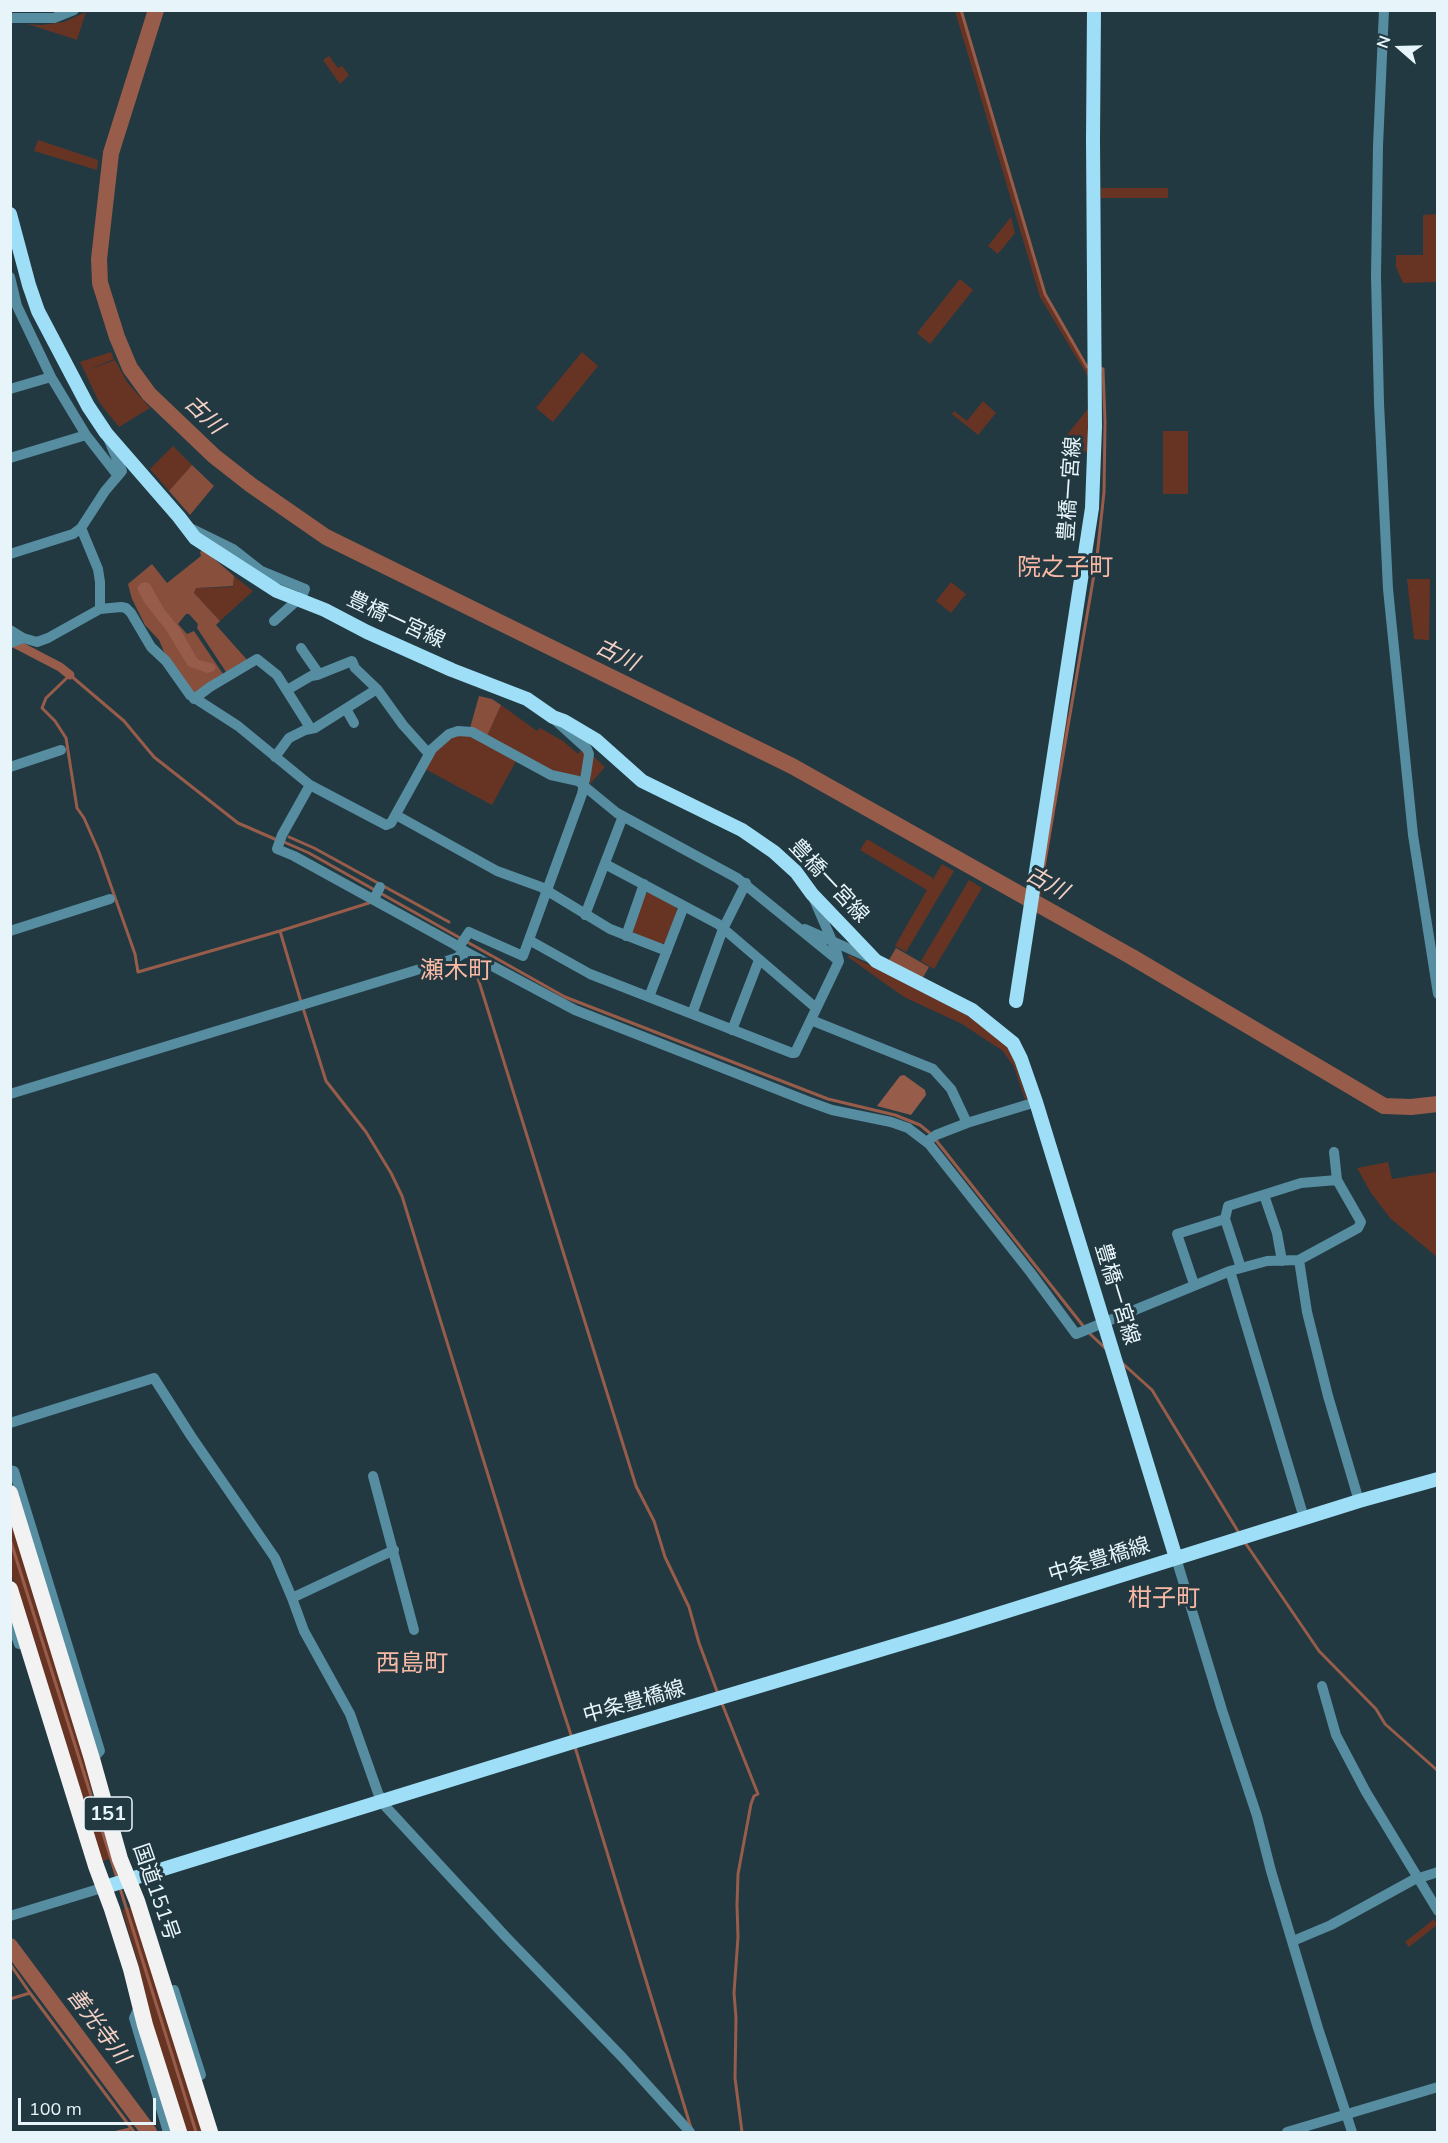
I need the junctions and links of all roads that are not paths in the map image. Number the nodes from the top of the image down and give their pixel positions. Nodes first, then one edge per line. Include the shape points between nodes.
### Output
1 (74, 10) edge
2 (1094, 10) edge
3 (1384, 10) edge
4 (10, 18) edge
5 (10, 214) edge
6 (10, 277) edge
7 (22, 316) junction
8 (10, 320) edge
9 (51, 377) junction
10 (10, 389) edge
11 (106, 433) junction
12 (86, 435) junction
13 (10, 458) edge
14 (118, 476) junction
15 (81, 528) junction
16 (10, 554) edge
17 (297, 599) junction
18 (99, 609) junction
19 (274, 621) dead end
20 (10, 630) edge
21 (18, 640) edge
22 (301, 648) dead end
23 (319, 674) junction
24 (377, 689) junction
25 (287, 690) junction
26 (194, 699) junction
27 (346, 709) junction
28 (554, 717) junction
29 (354, 723) dead end
30 (310, 729) junction
31 (61, 750) dead end
32 (429, 754) junction
33 (275, 756) junction
34 (10, 767) edge
35 (310, 785) junction
36 (584, 785) junction
37 (396, 815) junction
38 (623, 816) junction
39 (605, 864) junction
40 (644, 884) junction
41 (746, 884) junction
42 (547, 891) junction
43 (812, 894) junction
44 (110, 899) dead end
45 (684, 906) junction
46 (585, 915) junction
47 (796, 927) junction
48 (723, 929) junction
49 (10, 931) edge
50 (626, 936) junction
51 (529, 940) junction
52 (831, 940) junction
53 (466, 948) junction
54 (667, 951) junction
55 (759, 960) junction
56 (839, 961) junction
57 (876, 961) junction
58 (1437, 993) edge
59 (649, 996) junction
60 (1016, 1000) dead end
61 (816, 1008) junction
62 (692, 1014) junction
63 (811, 1020) junction
64 (732, 1030) junction
65 (10, 1094) edge
66 (1036, 1102) junction
67 (967, 1123) junction
68 (931, 1139) junction
69 (1334, 1152) dead end
70 (1337, 1180) junction
71 (1264, 1195) junction
72 (1225, 1219) junction
73 (1299, 1260) junction
74 (1282, 1261) junction
75 (1241, 1268) junction
76 (1230, 1271) junction
77 (1194, 1284) junction
78 (1098, 1325) junction
79 (10, 1423) edge
80 (10, 1470) edge
81 (373, 1476) dead end
82 (1437, 1479) edge
83 (10, 1493) edge
84 (1359, 1501) junction
85 (1304, 1518) junction
86 (394, 1550) junction
87 (1176, 1558) junction
88 (10, 1589) edge
89 (292, 1598) junction
90 (10, 1619) edge
91 (414, 1630) dead end
92 (1322, 1686) dead end
93 (92, 1759) junction
94 (382, 1801) junction
95 (77, 1805) junction
96 (1437, 1872) edge
97 (1418, 1879) junction
98 (118, 1883) junction
99 (1437, 1911) edge
100 (10, 1916) edge
101 (1293, 1941) junction
102 (154, 1955) junction
103 (140, 2005) junction
104 (1437, 2087) edge
105 (1346, 2114) junction
106 (688, 2130) edge
107 (168, 2133) edge
108 (178, 2133) edge
109 (210, 2133) edge
110 (218, 2133) edge
111 (1287, 2133) edge
112 (1352, 2133) edge

1 - 4 street via 54,18
2 - 60 main road, 豊橋一宮線 via 1092,508
3 - 58 street via 1376,276 1388,589 1413,834
5 - 11 main road, 豊橋一宮線 via 38,311 72,379
6 - 7 street
7 - 8 street
7 - 9 street
9 - 10 street
9 - 12 street
11 - 14 street via 121,466
11 - 17 main road, 豊橋一宮線 via 195,538 276,591
12 - 13 street
12 - 14 street
14 - 15 street
15 - 16 street
15 - 18 street via 98,569
17 - 19 street
17 - 28 main road, 豊橋一宮線 via 452,670 527,699
18 - 21 street via 42,641
18 - 26 street via 121,607 130,613
20 - 21 street
22 - 23 street
23 - 24 street via 352,661
23 - 25 street
24 - 27 street
24 - 32 street
25 - 26 street via 277,675 257,659
25 - 30 street
26 - 33 street via 238,726
27 - 29 street
27 - 30 street
28 - 36 street via 587,749
28 - 43 main road, 豊橋一宮線 via 596,740 642,781 754,838 788,864
30 - 33 street via 289,738
31 - 34 street
32 - 36 street via 449,734 472,732 551,776
32 - 37 street
33 - 35 street
35 - 37 street via 386,825
35 - 53 street via 277,849 376,894
36 - 38 street
36 - 42 street
37 - 42 street via 497,871
38 - 39 street
38 - 41 street
39 - 40 street
39 - 46 street
40 - 45 street
40 - 50 street
41 - 47 street
41 - 48 street
42 - 46 street
42 - 51 street
43 - 52 street
43 - 57 main road, 豊橋一宮線
44 - 49 street
45 - 48 street
45 - 54 street
46 - 50 street
47 - 52 street
47 - 56 street
48 - 55 street
48 - 62 street
50 - 54 street
51 - 53 street via 521,960 471,932
51 - 59 street via 590,974
52 - 56 street
52 - 57 street
53 - 65 street via 456,958
53 - 68 street via 576,1010 815,1104 891,1122
54 - 59 street
55 - 61 street
55 - 64 street
56 - 61 street
57 - 66 main road, 豊橋一宮線 via 972,1010 1007,1037 1018,1050
59 - 62 street
61 - 63 street
62 - 64 street
63 - 64 street via 795,1053
63 - 67 street via 933,1069 951,1089
66 - 67 street
66 - 78 main road, 豊橋一宮線
67 - 68 street
68 - 78 street via 1076,1334
69 - 70 street
70 - 71 street via 1301,1183
70 - 73 street via 1361,1222 1358,1228
71 - 72 street via 1228,1206
71 - 74 street
72 - 75 street
72 - 77 street via 1177,1234
73 - 74 street
73 - 84 street via 1307,1312
74 - 75 street
75 - 76 street
76 - 77 street
76 - 85 street
77 - 78 street
78 - 87 main road, 豊橋一宮線 via 1115,1356
79 - 89 street via 154,1378 274,1558
80 - 93 street via 14,1472 100,1751
81 - 86 street
82 - 84 main road
83 - 93 highway, 国道151号 / 151
84 - 85 main road
85 - 87 main road
86 - 89 street
86 - 91 street
87 - 94 main road, 中条豊橋線
87 - 101 street
88 - 95 highway, 国道151号 / 151
89 - 94 street via 304,1630 350,1714
90 - 95 street via 68,1800
92 - 97 street via 1336,1735
93 - 98 highway, 国道151号 / 151 via 120,1859
94 - 98 main road, 中条豊橋線
94 - 106 street
95 - 98 highway, 国道151号 / 151 via 96,1866
96 - 97 street
97 - 99 street
97 - 101 street
98 - 100 street
98 - 102 highway, 国道151号 / 151
98 - 103 highway, 国道151号 / 151
101 - 105 street
102 - 109 highway, 国道151号 / 151
102 - 110 street via 164,1960
103 - 107 street via 134,2018
103 - 108 highway, 国道151号 / 151
104 - 105 street
105 - 111 street
105 - 112 street

